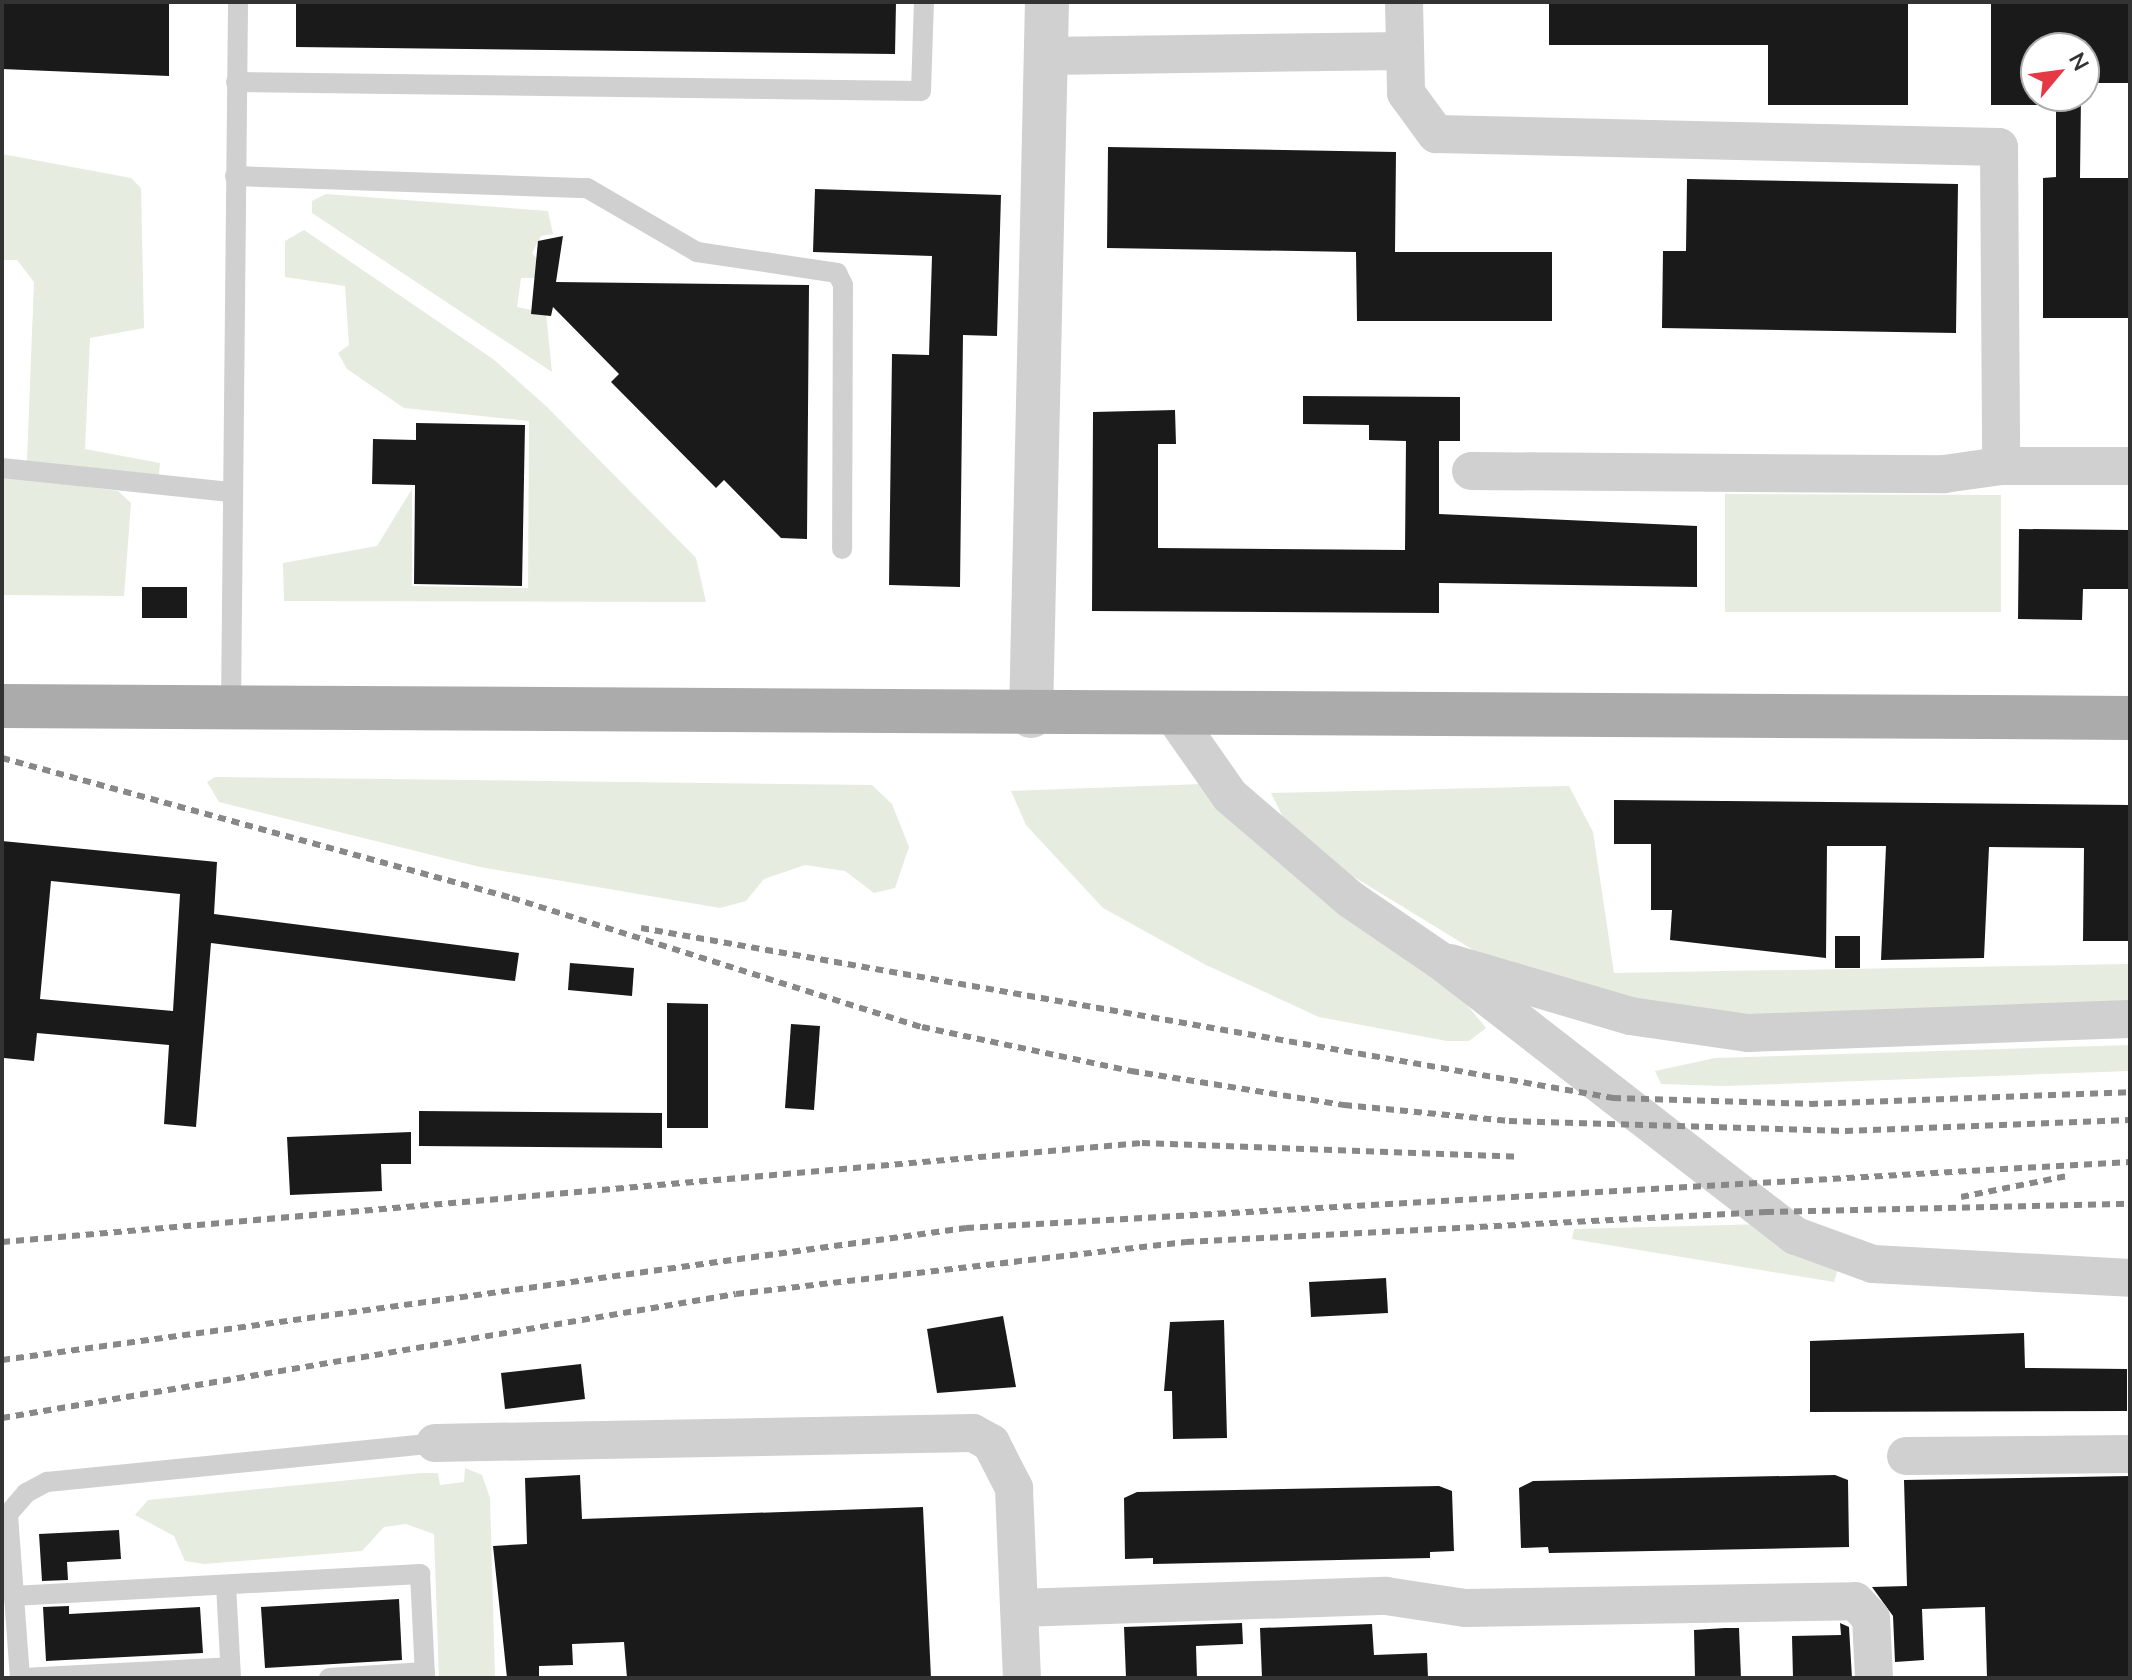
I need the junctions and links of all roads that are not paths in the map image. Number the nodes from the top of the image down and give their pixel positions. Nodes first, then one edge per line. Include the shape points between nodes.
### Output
1 (238, 2) edge
2 (924, 2) edge
3 (1047, 2) edge
4 (1404, 2) edge
5 (1404, 51) junction
6 (1046, 56) junction
7 (236, 82) junction
8 (235, 176) junction
9 (2001, 466) junction
10 (2130, 466) edge
11 (2, 468) edge
12 (1471, 471) dead end
13 (230, 492) junction
14 (842, 549) dead end
15 (2, 706) edge
16 (231, 708) junction
17 (1031, 716) junction
18 (1174, 716) junction
19 (2130, 718) edge
20 (1441, 961) junction
21 (2130, 1019) edge
22 (2130, 1278) edge
23 (435, 1443) joint
24 (2130, 1454) edge
25 (1906, 1456) dead end
26 (226, 1585) junction
27 (13, 1596) junction
28 (1019, 1608) junction
29 (231, 1672) edge
30 (425, 1675) edge
31 (21, 1678) edge
32 (329, 1678) edge
33 (337, 1678) edge
34 (1022, 1678) edge
35 (1874, 1678) edge

1 - 7 lane
2 - 7 lane via 921,91
3 - 6 street
4 - 5 street
5 - 6 street
5 - 9 street via 1406,93 1436,134 1999,147
6 - 17 street
7 - 8 lane
8 - 13 lane
8 - 14 lane via 587,188 697,252 837,273 843,285
9 - 10 street
9 - 12 street via 1944,474
11 - 13 lane
13 - 16 lane
15 - 16 main road
16 - 17 main road
17 - 18 main road
18 - 19 main road
18 - 20 street via 1230,796 1350,899
20 - 21 street via 1630,1016 1702,1029 1803,1034
20 - 22 street via 1796,1236 1873,1264
23 - 27 lane via 47,1482 8,1514
23 - 28 street via 973,1433 991,1443 1014,1488
24 - 25 street
26 - 27 lane
26 - 29 lane
26 - 30 lane via 420,1574
27 - 31 lane
28 - 34 street
28 - 35 street via 1386,1596 1465,1608 1855,1601 1871,1618
29 - 31 lane
30 - 33 lane
32 - 33 lane

